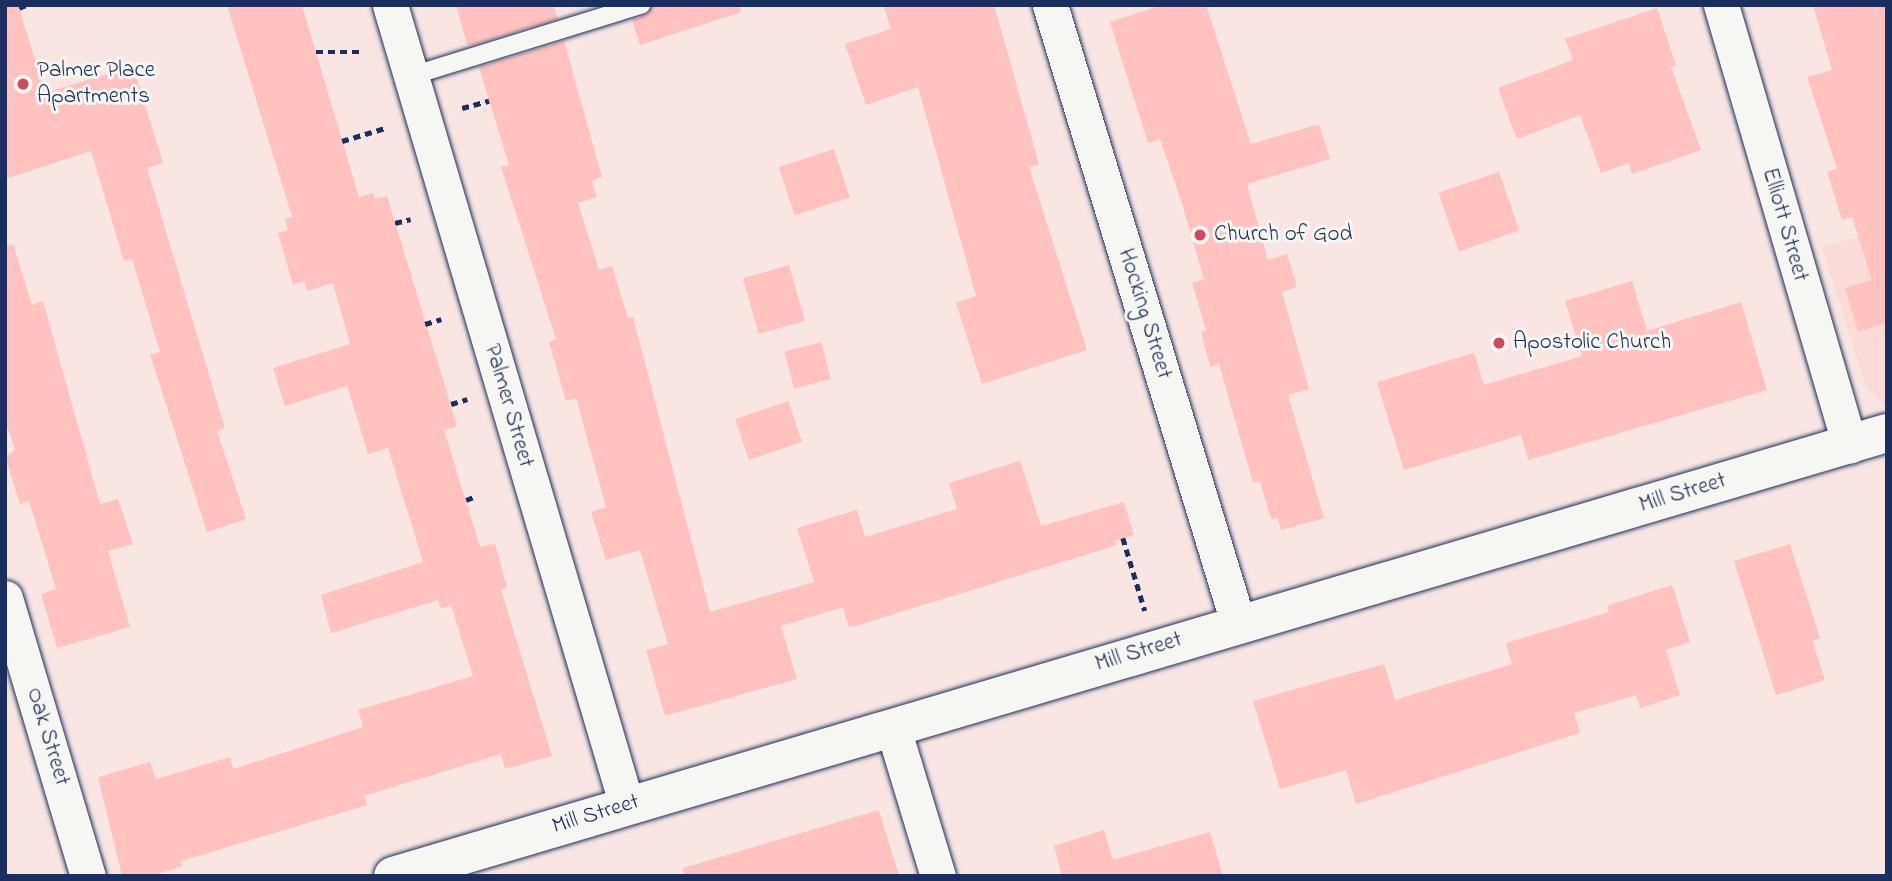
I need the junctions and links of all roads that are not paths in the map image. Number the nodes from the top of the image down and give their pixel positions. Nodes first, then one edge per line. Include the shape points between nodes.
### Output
1 (390, 5) edge
2 (641, 5) edge
3 (1050, 5) edge
4 (1721, 5) edge
5 (411, 76) junction
6 (1887, 433) edge
7 (1850, 445) junction
8 (5, 598) edge
9 (1238, 623) junction
10 (893, 727) junction
11 (627, 806) junction
12 (88, 876) edge
13 (393, 876) edge
14 (938, 876) edge

1 - 5 street, Palmer Street
2 - 5 lane
3 - 9 street, Hocking Street
4 - 7 street, Elliott Street
5 - 11 street, Palmer Street
6 - 7 street, Mill Street
7 - 9 street, Mill Street
8 - 12 street, Oak Street
9 - 10 street, Mill Street
10 - 11 street, Mill Street
10 - 14 street
11 - 13 street, Mill Street

